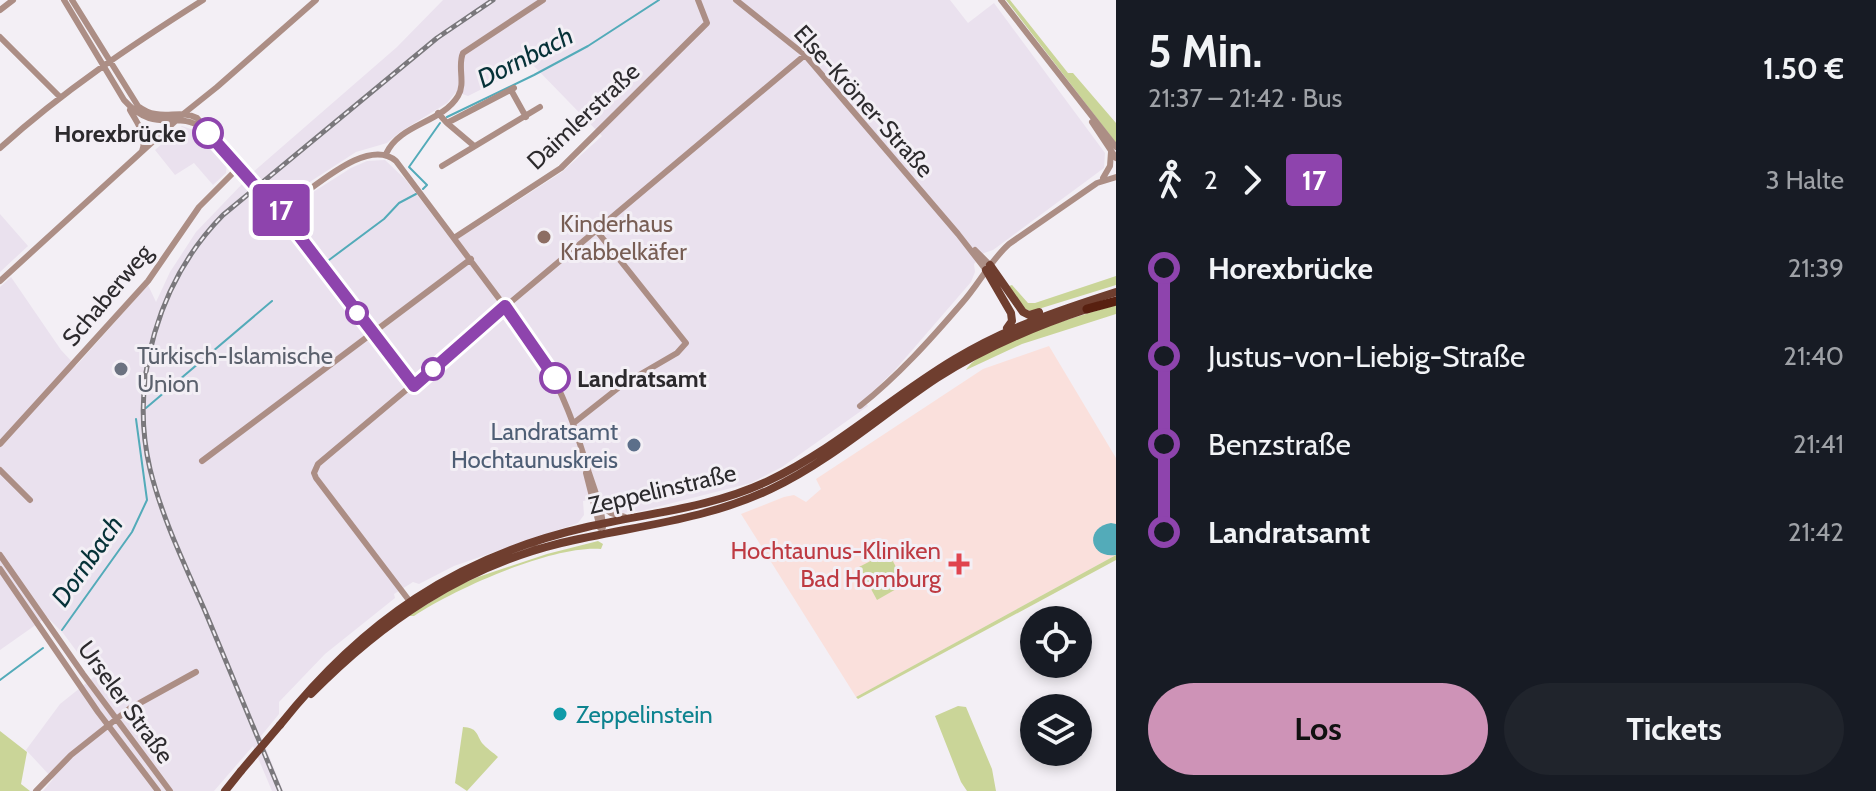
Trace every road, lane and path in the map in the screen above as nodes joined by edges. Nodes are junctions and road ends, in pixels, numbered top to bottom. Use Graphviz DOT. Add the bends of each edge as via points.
graph roads {
  1 [pos="13,0"];
  2 [pos="64,0"];
  3 [pos="72,0"];
  4 [pos="203,0"];
  5 [pos="316,0"];
  6 [pos="543,0"];
  7 [pos="698,0"];
  8 [pos="736,0"];
  9 [pos="1001,0"];
  10 [pos="0,10"];
  11 [pos="0,37"];
  12 [pos="805,55"];
  13 [pos="106,63"];
  14 [pos="60,97"];
  15 [pos="124,100"];
  16 [pos="196,106"];
  17 [pos="540,107"];
  18 [pos="438,113"];
  19 [pos="186,114"];
  20 [pos="526,117"];
  21 [pos="196,120"];
  22 [pos="175,122"];
  23 [pos="447,123"];
  24 [pos="473,145"];
  25 [pos="0,148"];
  26 [pos="1114,153"];
  27 [pos="139,154"];
  28 [pos="386,154"];
  29 [pos="442,166"];
  30 [pos="239,167"];
  31 [pos="1116,177"];
  32 [pos="1097,183"];
  33 [pos="279,204"];
  34 [pos="596,230"];
  35 [pos="454,238"];
  36 [pos="1000,252"];
  37 [pos="471,259"];
  38 [pos="988,268"];
  39 [pos="0,281"];
  40 [pos="1002,283"];
  41 [pos="1116,292"];
  42 [pos="1098,297"];
  43 [pos="1116,300"];
  44 [pos="505,306"];
  45 [pos="1087,309"];
  46 [pos="371,333"];
  47 [pos="1001,333"];
  48 [pos="414,386"];
  49 [pos="860,406"];
  50 [pos="575,422"];
  51 [pos="0,444"];
  52 [pos="582,449"];
  53 [pos="202,461"];
  54 [pos="0,470"];
  55 [pos="30,500"];
  56 [pos="592,502"];
  57 [pos="600,505"];
  58 [pos="633,519"];
  59 [pos="601,524"];
  60 [pos="586,527"];
  61 [pos="603,535"];
  62 [pos="0,555"];
  63 [pos="0,569"];
  64 [pos="412,604"];
  65 [pos="196,672"];
  66 [pos="115,719"];
  67 [pos="108,725"];
  68 [pos="228,790"];
  69 [pos="36,791"];
  70 [pos="158,791"];
  71 [pos="170,791"];
  1 -- 10 [label="street"];
  2 -- 13 [label="street"];
  3 -- 13 [label="street"];
  4 -- 13 [label="street"];
  5 -- 16 [label="street"];
  6 -- 18 [label="street" via="463,53 460,92"];
  7 -- 35 [label="street, Daimlerstraße" via="707,23 621,110 561,168"];
  8 -- 12 [label="street, Else-Kröner-Straße"];
  9 -- 26 [label="street"];
  11 -- 14 [label="street"];
  12 -- 34 [label="street"];
  12 -- 38 [label="street, Else-Kröner-Straße"];
  13 -- 14 [label="street"];
  13 -- 15 [label="street"];
  13 -- 19 [label="street" via="141,109 158,116"];
  14 -- 25 [label="street"];
  15 -- 22 [label="street" via="143,117"];
  15 -- 27 [label="street" via="144,139"];
  16 -- 19 [label="street"];
  16 -- 21 [label="street"];
  17 -- 20 [label="street"];
  18 -- 23 [label="street"];
  18 -- 28 [label="street" via="400,136"];
  19 -- 21 [label="street"];
  19 -- 22 [label="street"];
  20 -- 23 [label="street" via="513,89"];
  20 -- 24 [label="street"];
  21 -- 22 [label="street"];
  21 -- 30 [label="street"];
  22 -- 27 [label="street"];
  23 -- 24 [label="street"];
  24 -- 29 [label="street"];
  26 -- 32 [label="street"];
  27 -- 39 [label="street"];
  28 -- 33 [label="street" via="361,157 292,202"];
  28 -- 35 [label="street"];
  30 -- 33 [label="street, bridge" via="261,193"];
  30 -- 51 [label="street, Schaberweg" via="199,207 151,278"];
  31 -- 32 [label="street"];
  32 -- 36 [label="street"];
  33 -- 46 [label="street"];
  34 -- 44 [label="street"];
  34 -- 50 [label="street" via="686,343"];
  35 -- 37 [label="street"];
  36 -- 38 [label="street"];
  36 -- 40 [label="street"];
  37 -- 44 [label="street"];
  37 -- 46 [label="street"];
  38 -- 40 [label="main road"];
  38 -- 47 [label="main road" via="1012,317"];
  38 -- 49 [label="street" via="963,303"];
  40 -- 42 [label="main road" via="1029,315"];
  41 -- 42 [label="main road, Zeppelinstraße"];
  42 -- 47 [label="main road, Zeppelinstraße"];
  43 -- 45 [label="highway"];
  44 -- 48 [label="street"];
  44 -- 50 [label="street" via="539,352"];
  45 -- 61 [label="main road, Zeppelinstraße" via="1024,330 965,360 839,450 770,489 709,512"];
  46 -- 48 [label="street"];
  46 -- 53 [label="street"];
  47 -- 58 [label="main road, Zeppelinstraße" via="766,482"];
  48 -- 64 [label="street" via="322,460 314,473"];
  50 -- 52 [label="street"];
  52 -- 56 [label="street"];
  52 -- 57 [label="street"];
  54 -- 55 [label="street"];
  56 -- 59 [label="street"];
  56 -- 60 [label="street"];
  57 -- 58 [label="street"];
  57 -- 59 [label="street"];
  58 -- 59 [label="main road, Zeppelinstraße"];
  59 -- 60 [label="main road, Zeppelinstraße"];
  59 -- 61 [label="street"];
  60 -- 64 [label="main road, Zeppelinstraße" via="490,558"];
  61 -- 64 [label="main road, Zeppelinstraße" via="496,564"];
  62 -- 66 [label="street, Urseler Straße"];
  63 -- 67 [label="street, Urseler Straße"];
  64 -- 68 [label="main road, Zeppelinstraße, bridge" via="280,725"];
  65 -- 66 [label="street"];
  66 -- 67 [label="street"];
  66 -- 71 [label="street, Urseler Straße"];
  67 -- 69 [label="street"];
  67 -- 70 [label="street, Urseler Straße"];
}
